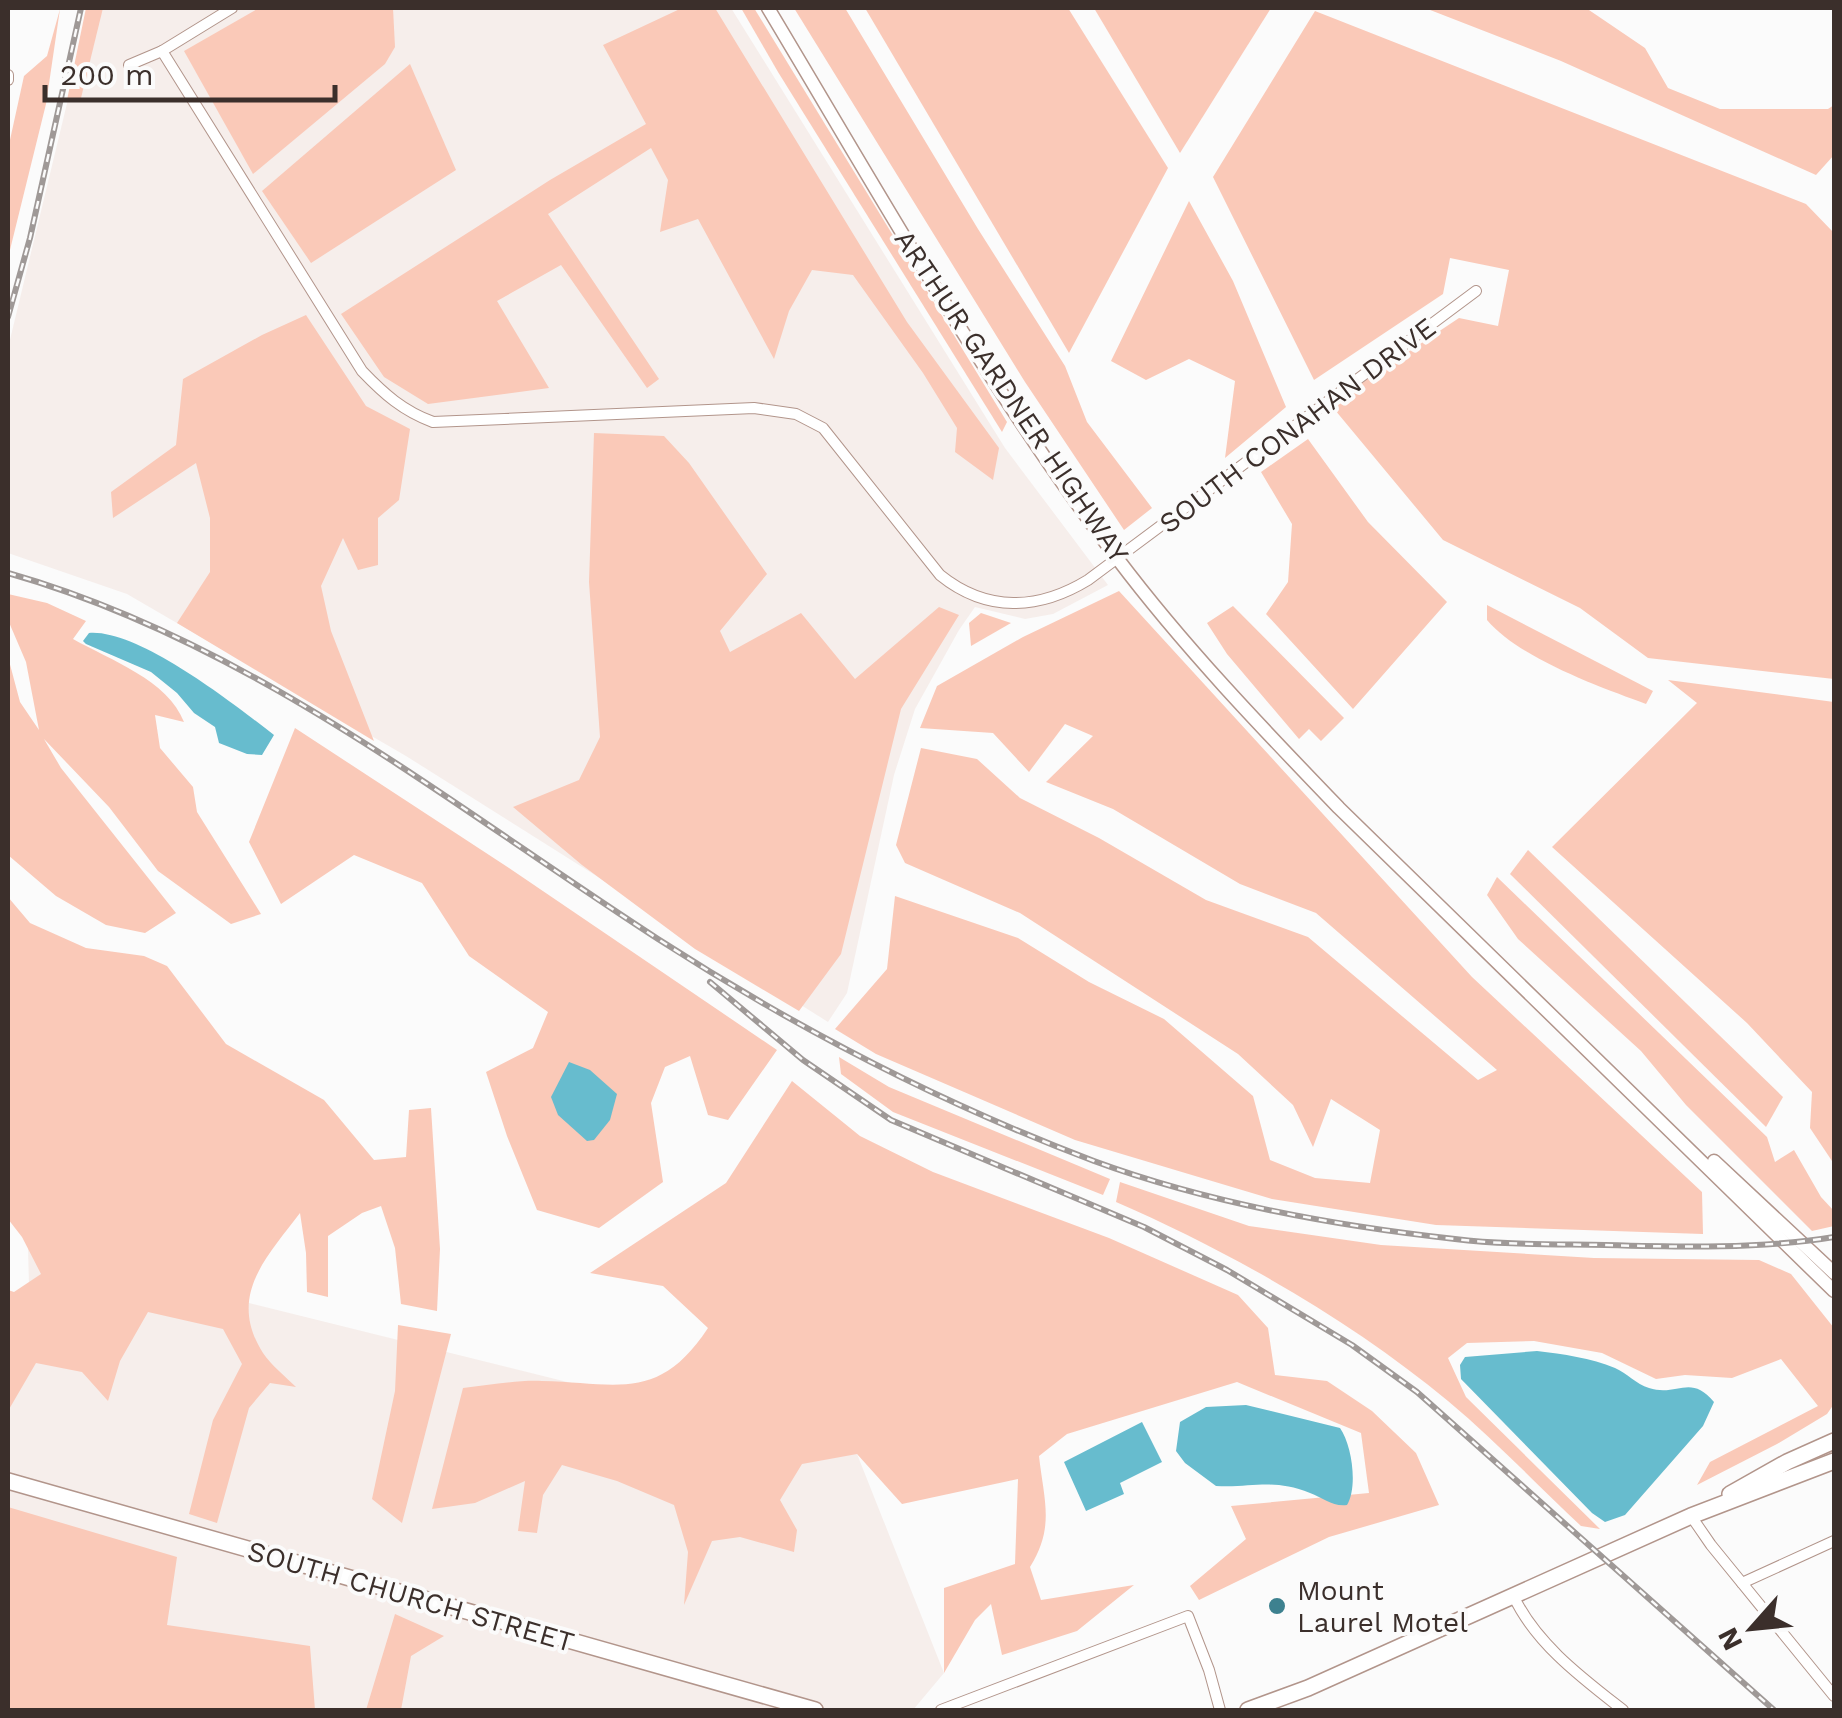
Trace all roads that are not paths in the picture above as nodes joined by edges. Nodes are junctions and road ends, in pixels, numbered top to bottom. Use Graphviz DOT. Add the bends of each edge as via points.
graph roads {
  1 [pos="232,8"];
  2 [pos="768,8"];
  3 [pos="162,51"];
  4 [pos="130,65"];
  5 [pos="1476,291"];
  6 [pos="1117,558"];
  7 [pos="1550,1010"];
  8 [pos="1834,1273"];
  9 [pos="1834,1291"];
  10 [pos="1834,1441"];
  11 [pos="1834,1461"];
  12 [pos="8,1481"];
  13 [pos="1692,1516"];
  14 [pos="1834,1542"];
  15 [pos="1742,1583"];
  16 [pos="1513,1595"];
  17 [pos="1834,1696"];
  18 [pos="815,1710"];
  19 [pos="941,1710"];
  20 [pos="1220,1710"];
  21 [pos="1248,1710"];
  22 [pos="1623,1710"];
  1 -- 3 [label="street"];
  2 -- 6 [label="main road, ARTHUR GARDNER HIGHWAY" via="953,316"];
  3 -- 4 [label="street"];
  3 -- 6 [label="street, SOUTH CONAHAN DRIVE" via="362,371 409,413 433,422 754,408 796,414 823,428 952,585 1015,605 1042,602"];
  5 -- 6 [label="street, SOUTH CONAHAN DRIVE"];
  6 -- 7 [label="main road, ARTHUR GARDNER HIGHWAY" via="1265,731"];
  7 -- 8 [label="main road, ARTHUR GARDNER HIGHWAY"];
  7 -- 9 [label="main road, ARTHUR GARDNER HIGHWAY"];
  10 -- 13 [label="highway"];
  11 -- 13 [label="highway"];
  12 -- 18 [label="highway, SOUTH CHURCH STREET"];
  13 -- 15 [label="street"];
  13 -- 16 [label="highway"];
  14 -- 15 [label="street"];
  15 -- 17 [label="street"];
  16 -- 21 [label="highway"];
  16 -- 22 [label="street" via="1525,1621"];
  19 -- 20 [label="street" via="1188,1616"];
}
